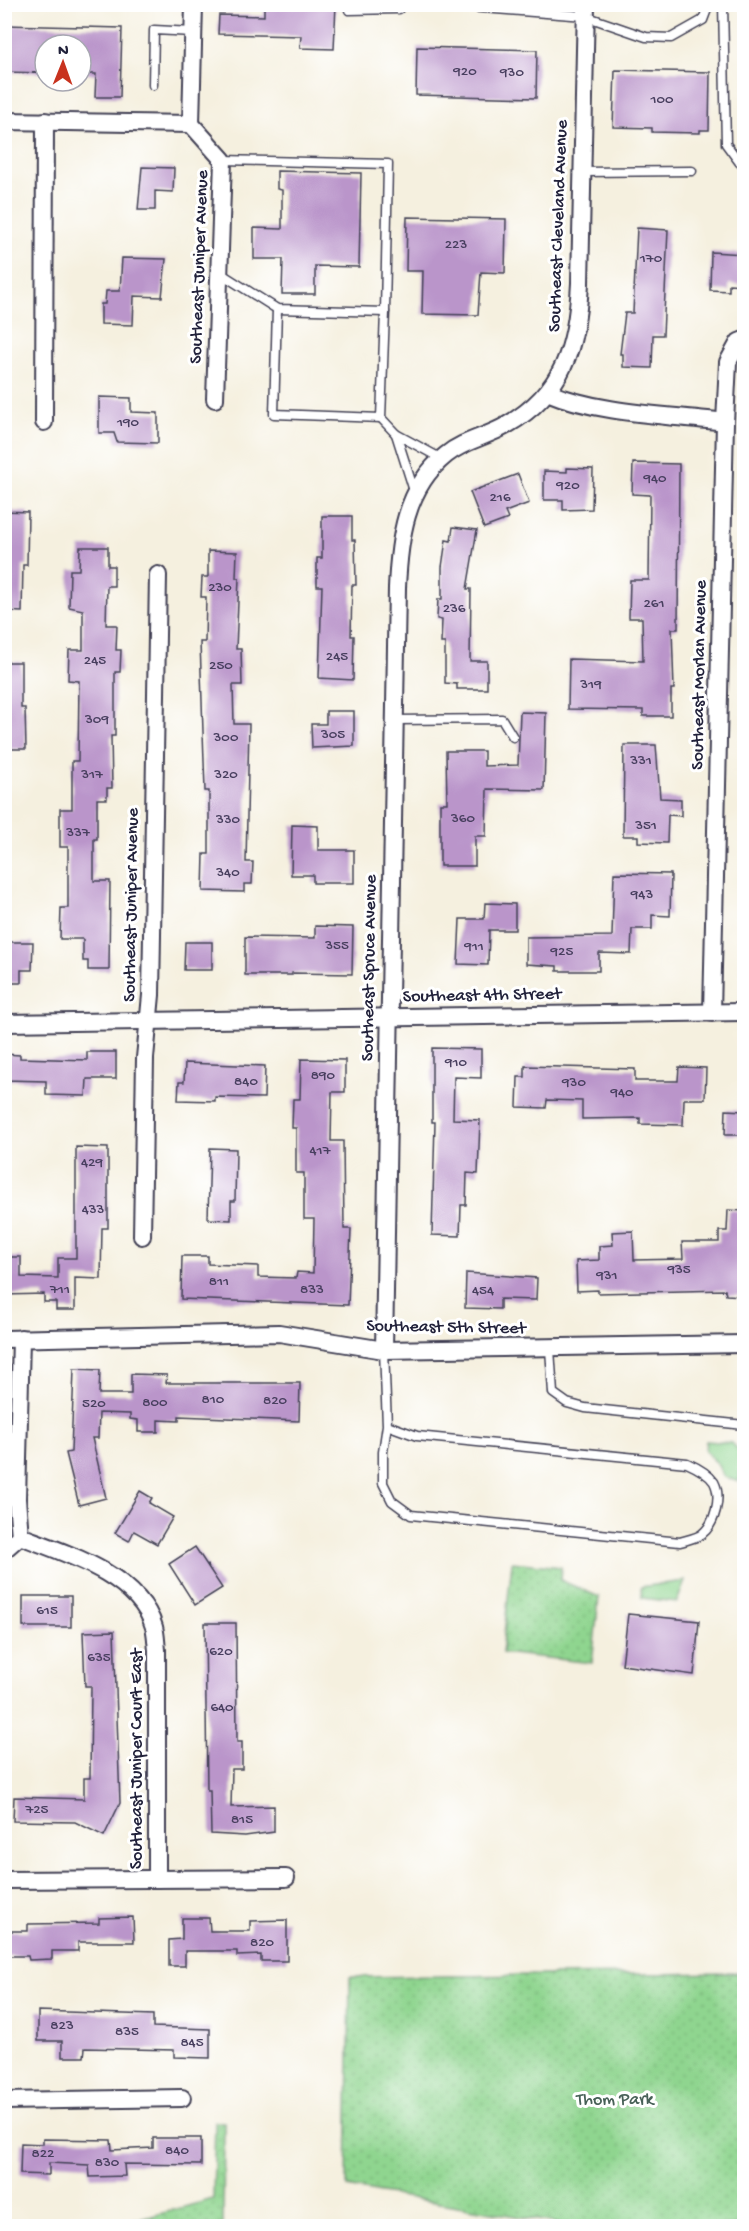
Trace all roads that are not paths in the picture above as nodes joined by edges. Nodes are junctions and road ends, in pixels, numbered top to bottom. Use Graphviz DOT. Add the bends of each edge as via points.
graph roads {
  1 [pos="194,4"];
  2 [pos="349,4"];
  3 [pos="430,4"];
  4 [pos="709,4"];
  5 [pos="723,4"];
  6 [pos="399,9"];
  7 [pos="586,10"];
  8 [pos="194,32"];
  9 [pos="153,85"];
  10 [pos="4,121"];
  11 [pos="45,121"];
  12 [pos="191,124"];
  13 [pos="223,160"];
  14 [pos="744,163"];
  15 [pos="692,171"];
  16 [pos="582,172"];
  17 [pos="219,273"];
  18 [pos="278,309"];
  19 [pos="385,312"];
  20 [pos="742,341"];
  21 [pos="547,392"];
  22 [pos="215,399"];
  23 [pos="381,418"];
  24 [pos="44,422"];
  25 [pos="725,422"];
  26 [pos="396,434"];
  27 [pos="442,459"];
  28 [pos="415,495"];
  29 [pos="158,575"];
  30 [pos="397,588"];
  31 [pos="394,720"];
  32 [pos="513,737"];
  33 [pos="712,1012"];
  34 [pos="744,1012"];
  35 [pos="388,1017"];
  36 [pos="149,1021"];
  37 [pos="4,1023"];
  38 [pos="142,1236"];
  39 [pos="13,1339"];
  40 [pos="744,1344"];
  41 [pos="550,1349"];
  42 [pos="384,1350"];
  43 [pos="387,1425"];
  44 [pos="744,1425"];
  45 [pos="20,1536"];
  46 [pos="4,1550"];
  47 [pos="286,1878"];
  48 [pos="157,1879"];
  49 [pos="4,1880"];
  50 [pos="182,2098"];
  51 [pos="4,2101"];
  1 -- 8 [label="street"];
  2 -- 6 [label="lane" via="349,10"];
  3 -- 7 [label="lane"];
  4 -- 7 [label="lane" via="704,20 671,38 646,37"];
  5 -- 14 [label="lane" via="726,144"];
  7 -- 16 [label="street, Southeast Cleveland Avenue"];
  8 -- 9 [label="lane" via="154,30"];
  8 -- 12 [label="street"];
  10 -- 11 [label="street"];
  11 -- 12 [label="street"];
  11 -- 24 [label="street"];
  12 -- 13 [label="street, Southeast Juniper Avenue"];
  13 -- 17 [label="street, Southeast Juniper Avenue"];
  13 -- 19 [label="lane" via="388,164"];
  15 -- 16 [label="lane"];
  16 -- 21 [label="street, Southeast Cleveland Avenue" via="577,323 571,352"];
  17 -- 18 [label="lane"];
  17 -- 22 [label="street, Southeast Juniper Avenue"];
  18 -- 19 [label="lane"];
  18 -- 23 [label="lane" via="274,414"];
  19 -- 23 [label="lane"];
  20 -- 25 [label="street, Southeast Morlan Avenue" via="728,362"];
  21 -- 25 [label="street" via="592,406"];
  21 -- 27 [label="street, Southeast Cleveland Avenue" via="519,418 460,445"];
  23 -- 26 [label="lane"];
  25 -- 33 [label="street, Southeast Morlan Avenue"];
  26 -- 27 [label="lane"];
  26 -- 28 [label="lane"];
  27 -- 28 [label="street, Southeast Cleveland Avenue"];
  28 -- 30 [label="street, Southeast Cleveland Avenue" via="401,531"];
  29 -- 36 [label="street, Southeast Juniper Avenue"];
  30 -- 31 [label="street, Southeast Spruce Avenue"];
  31 -- 32 [label="lane" via="502,719"];
  31 -- 35 [label="street, Southeast Spruce Avenue"];
  33 -- 34 [label="street, Southeast 4th Street"];
  33 -- 35 [label="street, Southeast 4th Street"];
  35 -- 36 [label="street, Southeast 4th Street"];
  35 -- 42 [label="street, Southeast Spruce Avenue"];
  36 -- 37 [label="street, Southeast 4th Street"];
  36 -- 38 [label="street, Southeast Juniper Avenue"];
  39 -- 42 [label="street, Southeast 5th Street" via="279,1332"];
  39 -- 45 [label="street"];
  40 -- 41 [label="street, Southeast 5th Street"];
  41 -- 42 [label="street, Southeast 5th Street"];
  41 -- 44 [label="lane" via="553,1393 567,1403"];
  42 -- 43 [label="lane"];
  43 -- 43 [label="lane" via="383,1483 392,1501 411,1515 680,1542 702,1534 713,1520 717,1499 714,1482 687,1463 417,1436"];
  45 -- 46 [label="street"];
  45 -- 48 [label="street, Southeast Juniper Court East" via="89,1562 143,1605 154,1626 158,1650"];
  47 -- 48 [label="street"];
  48 -- 49 [label="street"];
  50 -- 51 [label="street"];
}
